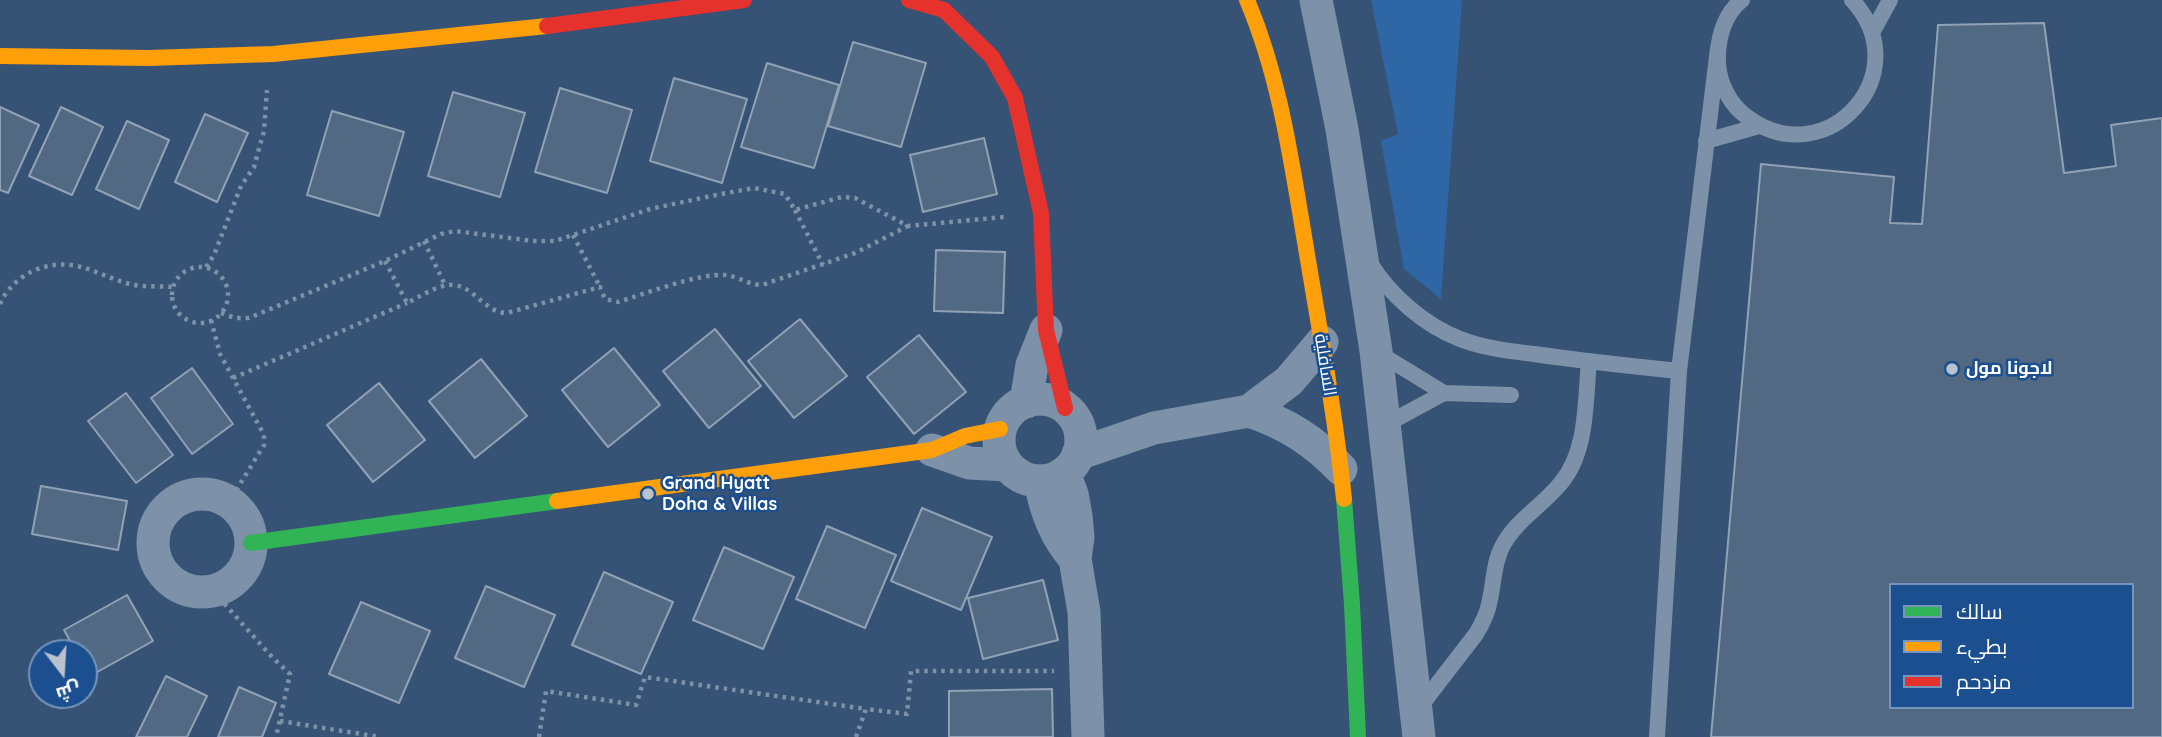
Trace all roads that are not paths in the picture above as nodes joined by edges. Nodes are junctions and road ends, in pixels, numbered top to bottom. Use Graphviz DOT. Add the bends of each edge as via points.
graph roads {
  1 [pos="744,0"];
  2 [pos="909,0"];
  3 [pos="1247,0"];
  4 [pos="1316,0"];
  5 [pos="1742,0"];
  6 [pos="1852,0"];
  7 [pos="1890,0"];
  8 [pos="1872,33"];
  9 [pos="1718,48"];
  10 [pos="0,56"];
  11 [pos="1759,126"];
  12 [pos="1706,141"];
  13 [pos="1362,250"];
  14 [pos="1046,330"];
  15 [pos="1322,342"];
  16 [pos="1376,351"];
  17 [pos="1590,361"];
  18 [pos="1679,371"];
  19 [pos="1444,393"];
  20 [pos="1511,395"];
  21 [pos="1026,402"];
  22 [pos="1249,411"];
  23 [pos="1383,426"];
  24 [pos="1000,429"];
  25 [pos="1065,448"];
  26 [pos="932,450"];
  27 [pos="1007,465"];
  28 [pos="1341,469"];
  29 [pos="251,544"];
  30 [pos="1418,723"];
  31 [pos="1088,737"];
  32 [pos="1358,737"];
  33 [pos="1657,737"];
  1 -- 10 [label="street" via="532,28 273,54"];
  2 -- 14 [label="street" via="944,10 992,57 1015,98 1041,213"];
  3 -- 15 [label="street, السافلية" via="1259,25 1289,142"];
  4 -- 13 [label="street"];
  5 -- 9 [label="lane" via="1724,24"];
  6 -- 8 [label="lane"];
  7 -- 8 [label="lane"];
  8 -- 11 [label="lane" via="1876,59 1870,85 1846,117 1810,134 1784,134"];
  9 -- 11 [label="lane" via="1718,71 1726,93 1740,112"];
  9 -- 12 [label="lane"];
  11 -- 12 [label="lane"];
  12 -- 18 [label="lane"];
  13 -- 16 [label="street"];
  13 -- 17 [label="lane" via="1403,302 1460,339"];
  14 -- 21 [label="street" via="1032,365"];
  14 -- 25 [label="street" via="1058,369"];
  15 -- 22 [label="street" via="1289,380"];
  15 -- 28 [label="street, السافلية"];
  16 -- 19 [label="lane"];
  16 -- 23 [label="street"];
  17 -- 18 [label="lane"];
  17 -- 30 [label="lane" via="1572,469 1507,538 1496,563 1484,621"];
  18 -- 33 [label="lane"];
  19 -- 20 [label="lane"];
  19 -- 23 [label="lane"];
  21 -- 24 [label="street" via="1006,417"];
  21 -- 25 [label="street" via="1046,400"];
  22 -- 25 [label="street" via="1154,428 1116,421"];
  22 -- 28 [label="street" via="1309,439"];
  23 -- 30 [label="street"];
  24 -- 26 [label="street" via="965,436"];
  24 -- 27 [label="street" via="1001,454"];
  25 -- 27 [label="street" via="1028,480"];
  25 -- 31 [label="street" via="1045,506 1062,544 1075,559 1084,612"];
  26 -- 27 [label="street" via="969,463"];
  26 -- 29 [label="street"];
  28 -- 32 [label="street, السافلية"];
  29 -- 29 [label="street" via="245,520 229,502 214,495 182,498 158,520 153,535 158,566 168,579 197,592 228,584 240,573"];
}
